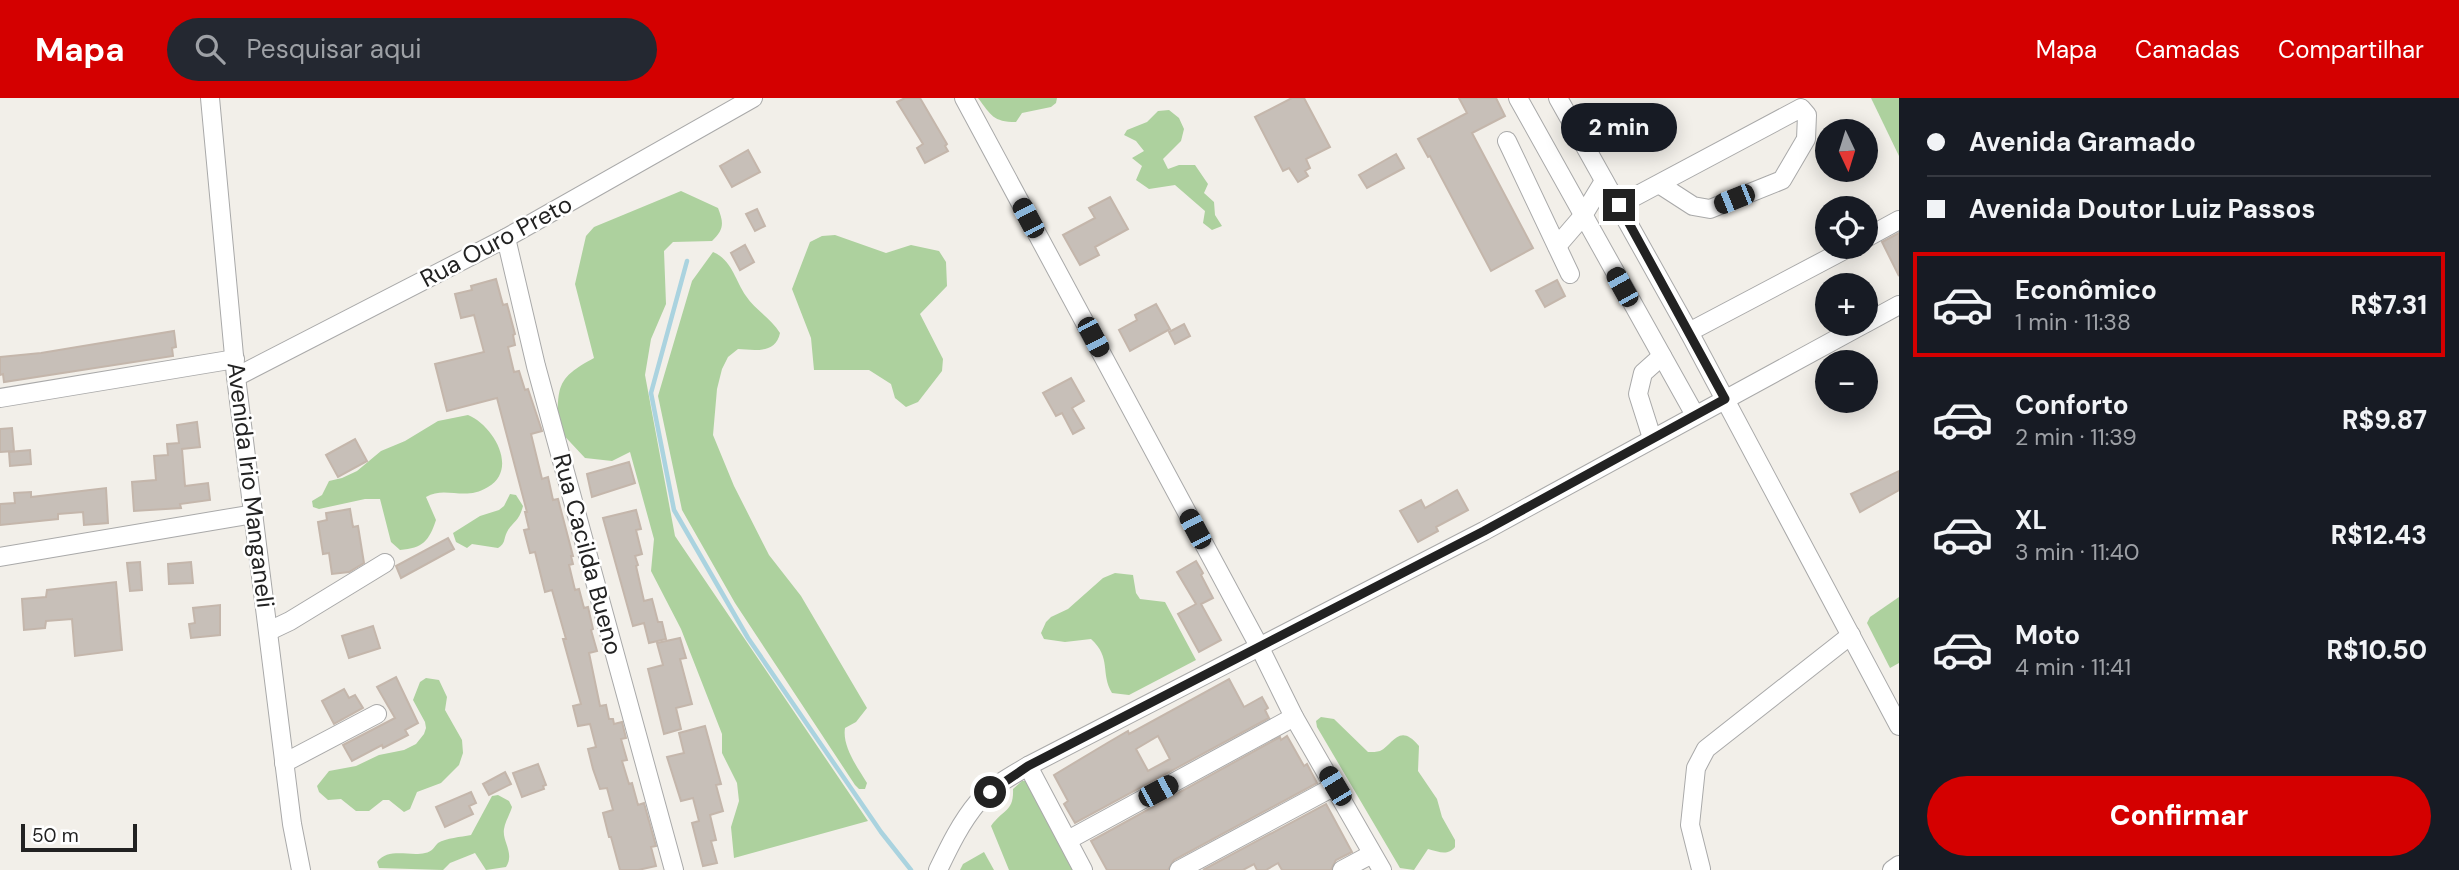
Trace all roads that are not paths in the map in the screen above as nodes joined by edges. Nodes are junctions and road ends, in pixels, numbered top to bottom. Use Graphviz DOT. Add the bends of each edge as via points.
graph roads {
  1 [pos="211,98"];
  2 [pos="753,98"];
  3 [pos="964,98"];
  4 [pos="1518,98"];
  5 [pos="1558,98"];
  6 [pos="1507,141"];
  7 [pos="1604,181"];
  8 [pos="1659,184"];
  9 [pos="1619,205"];
  10 [pos="1583,217"];
  11 [pos="1899,220"];
  12 [pos="1878,231"];
  13 [pos="506,238"];
  14 [pos="1557,246"];
  15 [pos="1827,259"];
  16 [pos="1570,274"];
  17 [pos="1899,305"];
  18 [pos="1878,316"];
  19 [pos="1689,332"];
  20 [pos="1841,336"];
  21 [pos="1662,356"];
  22 [pos="235,368"];
  23 [pos="0,398"];
  24 [pos="1725,399"];
  25 [pos="1695,415"];
  26 [pos="1652,438"];
  27 [pos="254,514"];
  28 [pos="0,557"];
  29 [pos="386,563"];
  30 [pos="268,631"];
  31 [pos="1851,635"];
  32 [pos="1260,648"];
  33 [pos="377,714"];
  34 [pos="1294,717"];
  35 [pos="1899,726"];
  36 [pos="285,763"];
  37 [pos="1028,766"];
  38 [pos="1335,786"];
  39 [pos="1068,840"];
  40 [pos="1372,854"];
  41 [pos="1899,865"];
  42 [pos="1700,869"];
  43 [pos="301,870"];
  44 [pos="674,870"];
  45 [pos="938,870"];
  46 [pos="1083,870"];
  47 [pos="1179,870"];
  48 [pos="1342,870"];
  49 [pos="1382,870"];
  50 [pos="1892,870"];
  1 -- 22 [label="street, Avenida Irio Manganeli"];
  2 -- 13 [label="street, Rua Ouro Preto"];
  3 -- 32 [label="street"];
  4 -- 10 [label="street"];
  5 -- 7 [label="street"];
  6 -- 14 [label="street"];
  7 -- 9 [label="street"];
  7 -- 10 [label="street"];
  8 -- 8 [label="street" via="1801,108 1807,115 1806,139 1782,180 1710,209 1693,206"];
  8 -- 9 [label="street"];
  9 -- 19 [label="street"];
  10 -- 14 [label="street"];
  10 -- 21 [label="street"];
  11 -- 12 [label="street"];
  13 -- 22 [label="street, Rua Ouro Preto"];
  13 -- 44 [label="street, Rua Cacilda Bueno" via="536,366"];
  14 -- 16 [label="street"];
  15 -- 19 [label="street"];
  17 -- 18 [label="street"];
  19 -- 24 [label="street"];
  20 -- 24 [label="street"];
  21 -- 25 [label="street"];
  21 -- 26 [label="street" via="1643,373 1639,394"];
  22 -- 23 [label="street, Rua Ouro Preto"];
  22 -- 27 [label="street, Avenida Irio Manganeli"];
  24 -- 25 [label="street"];
  24 -- 31 [label="street"];
  25 -- 26 [label="street"];
  26 -- 32 [label="street"];
  27 -- 28 [label="street"];
  27 -- 30 [label="street, Avenida Irio Manganeli"];
  29 -- 30 [label="street"];
  30 -- 36 [label="street, Avenida Irio Manganeli"];
  31 -- 35 [label="street"];
  31 -- 42 [label="street" via="1706,749 1696,768 1690,825"];
  32 -- 34 [label="street"];
  32 -- 37 [label="street"];
  33 -- 36 [label="street"];
  34 -- 38 [label="street"];
  34 -- 39 [label="street"];
  36 -- 43 [label="street, Avenida Irio Manganeli"];
  37 -- 39 [label="street"];
  37 -- 45 [label="street" via="979,801"];
  38 -- 40 [label="street"];
  38 -- 47 [label="street"];
  39 -- 46 [label="street"];
  40 -- 48 [label="street"];
  40 -- 49 [label="street"];
  41 -- 50 [label="street"];
}
